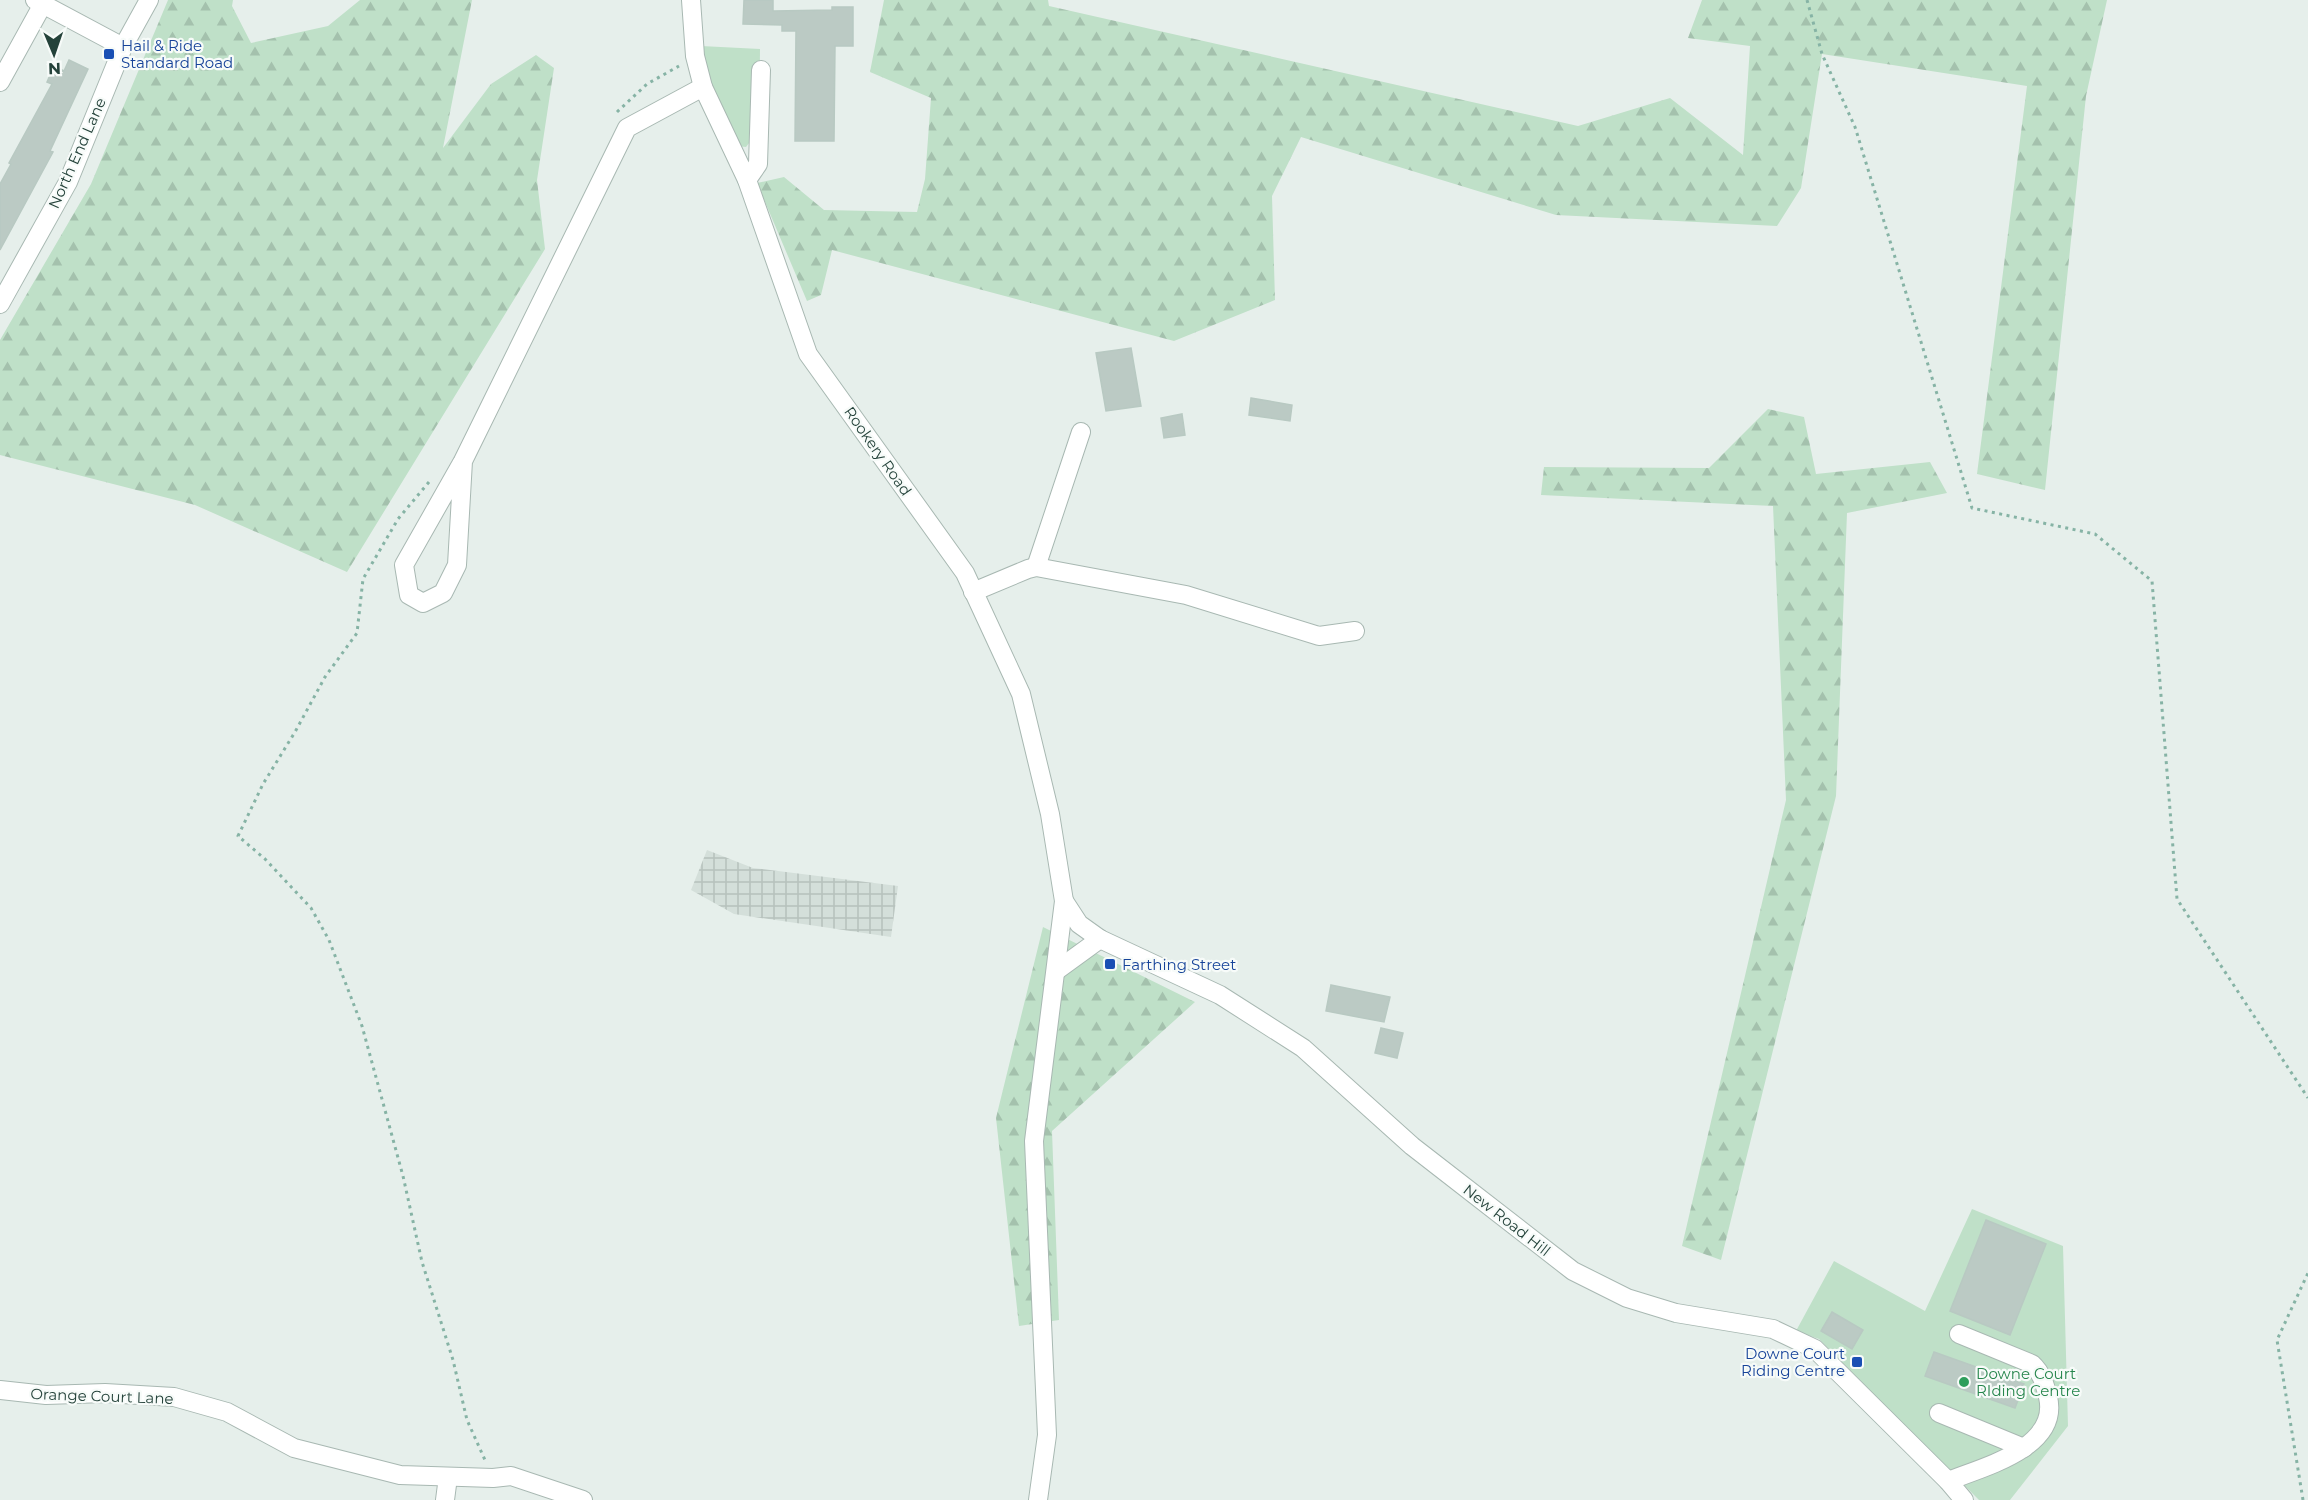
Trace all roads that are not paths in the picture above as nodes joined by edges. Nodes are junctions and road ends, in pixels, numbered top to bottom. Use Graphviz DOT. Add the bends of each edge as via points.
graph roads {
  1 [pos="148,0"];
  2 [pos="691,0"];
  3 [pos="39,2"];
  4 [pos="123,47"];
  5 [pos="761,70"];
  6 [pos="0,82"];
  7 [pos="703,87"];
  8 [pos="747,180"];
  9 [pos="0,304"];
  10 [pos="1081,432"];
  11 [pos="463,461"];
  12 [pos="1036,567"];
  13 [pos="973,592"];
  14 [pos="1355,631"];
  15 [pos="1064,901"];
  16 [pos="1100,939"];
  17 [pos="1056,971"];
  18 [pos="1959,1334"];
  19 [pos="0,1390"];
  20 [pos="1939,1413"];
  21 [pos="2024,1448"];
  22 [pos="448,1477"];
  23 [pos="1948,1481"];
  24 [pos="445,1500"];
  25 [pos="583,1500"];
  26 [pos="1038,1500"];
  27 [pos="1964,1500"];
  1 -- 4 [label="street, North End Lane"];
  2 -- 7 [label="street, Rookery Road" via="695,56"];
  3 -- 4 [label="street"];
  3 -- 6 [label="street"];
  4 -- 9 [label="street, North End Lane" via="68,182"];
  5 -- 8 [label="street" via="758,164"];
  7 -- 8 [label="street, Rookery Road"];
  7 -- 11 [label="street" via="627,128"];
  8 -- 13 [label="street, Rookery Road" via="808,354 965,573"];
  10 -- 12 [label="street"];
  11 -- 11 [label="street" via="404,565 409,595 423,603 443,593 457,565"];
  12 -- 13 [label="street"];
  12 -- 14 [label="street" via="1186,595 1319,636"];
  13 -- 15 [label="street, Rookery Road" via="1021,694 1050,814"];
  15 -- 16 [label="street, New Road Hill" via="1079,924"];
  15 -- 17 [label="street"];
  16 -- 17 [label="street"];
  16 -- 23 [label="street, New Road Hill" via="1220,995 1303,1048 1412,1146 1573,1271 1627,1298 1676,1313 1773,1329 1815,1349"];
  17 -- 26 [label="street" via="1034,1141 1047,1435"];
  18 -- 21 [label="street" via="2032,1364 2041,1374 2050,1413 2044,1430"];
  19 -- 22 [label="street, Orange Court Lane" via="46,1395 174,1397 227,1412 294,1449 400,1475"];
  20 -- 21 [label="street"];
  21 -- 23 [label="street"];
  22 -- 24 [label="street"];
  22 -- 25 [label="street, Orange Court Lane" via="511,1476"];
  23 -- 27 [label="street, New Road Hill"];
}
